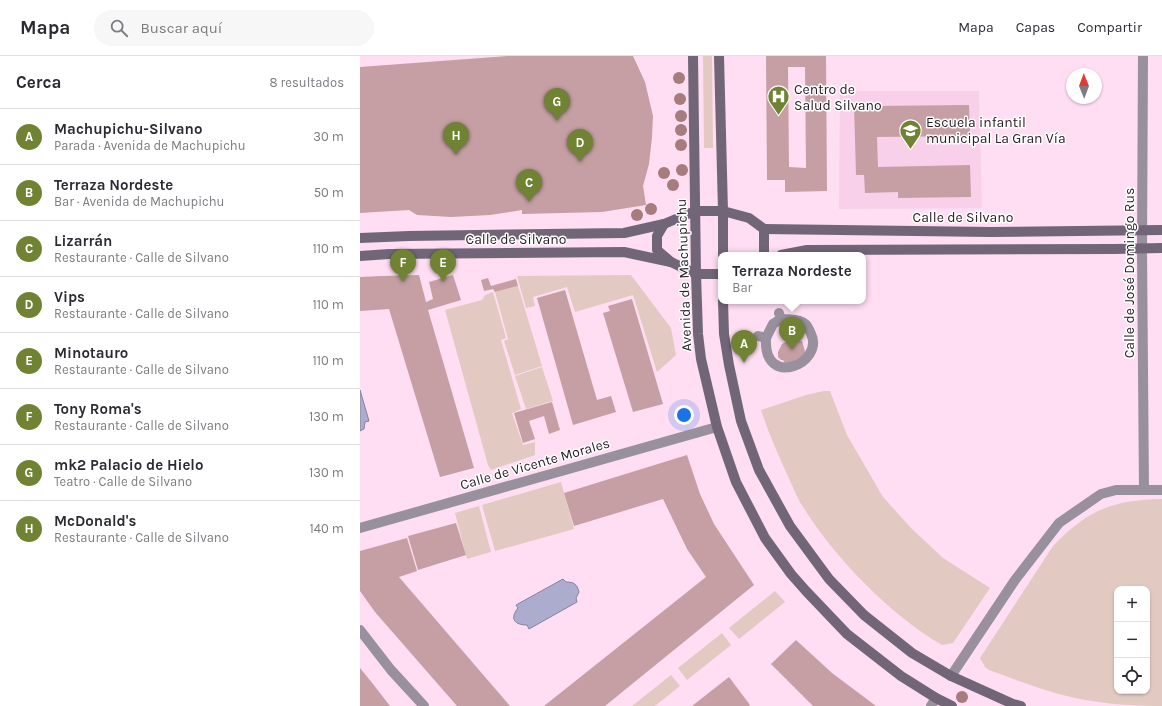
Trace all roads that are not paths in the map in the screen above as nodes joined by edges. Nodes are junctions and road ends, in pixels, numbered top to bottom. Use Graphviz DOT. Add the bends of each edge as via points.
graph roads {
  1 [pos="693,56"];
  2 [pos="719,56"];
  3 [pos="1143,56"];
  4 [pos="695,211"];
  5 [pos="724,211"];
  6 [pos="664,224"];
  7 [pos="764,229"];
  8 [pos="1143,230"];
  9 [pos="1162,230"];
  10 [pos="360,238"];
  11 [pos="1162,248"];
  12 [pos="1142,249"];
  13 [pos="723,252"];
  14 [pos="764,252"];
  15 [pos="797,252"];
  16 [pos="360,256"];
  17 [pos="671,262"];
  18 [pos="696,274"];
  19 [pos="718,274"];
  20 [pos="723,304"];
  21 [pos="780,316"];
  22 [pos="717,427"];
  23 [pos="1144,490"];
  24 [pos="1162,490"];
  25 [pos="360,528"];
  26 [pos="360,630"];
  27 [pos="951,676"];
  28 [pos="933,702"];
  29 [pos="424,706"];
  30 [pos="952,706"];
  31 [pos="1021,706"];
  1 -- 4 [label="street, Avenida de Machupichu"];
  2 -- 5 [label="street"];
  3 -- 8 [label="street, Calle de José Domingo Rus"];
  4 -- 5 [label="street"];
  4 -- 6 [label="street, Calle de Silvano"];
  4 -- 18 [label="street, Avenida de Machupichu"];
  5 -- 7 [label="street" via="749,218"];
  5 -- 13 [label="street"];
  6 -- 10 [label="street, Calle de Silvano" via="624,233"];
  6 -- 17 [label="street" via="657,236 657,250"];
  7 -- 8 [label="street, Calle de Silvano" via="990,232"];
  7 -- 14 [label="street"];
  8 -- 9 [label="street, Calle de Silvano"];
  8 -- 12 [label="street, Calle de José Domingo Rus"];
  11 -- 12 [label="street"];
  12 -- 15 [label="street"];
  12 -- 23 [label="street, Calle de José Domingo Rus"];
  16 -- 17 [label="street, Calle de Silvano" via="624,252"];
  17 -- 18 [label="street"];
  18 -- 19 [label="street"];
  18 -- 22 [label="street, Avenida de Machupichu" via="701,359"];
  20 -- 27 [label="street" via="724,334 741,421 759,470 790,526 829,579 864,615 912,654"];
  21 -- 21 [label="street" via="762,337 766,354 771,360 779,367 788,368 803,362 809,355 813,337 801,321"];
  22 -- 25 [label="street, Calle de Vicente Morales"];
  22 -- 28 [label="street, Avenida de Machupichu" via="736,482 765,538 791,574 847,634"];
  23 -- 24 [label="street"];
  23 -- 27 [label="street" via="1116,490 1102,494 1059,523 1014,580"];
  26 -- 29 [label="street" via="391,670"];
  27 -- 31 [label="street"];
  28 -- 30 [label="street, Avenida de Machupichu"];
}
